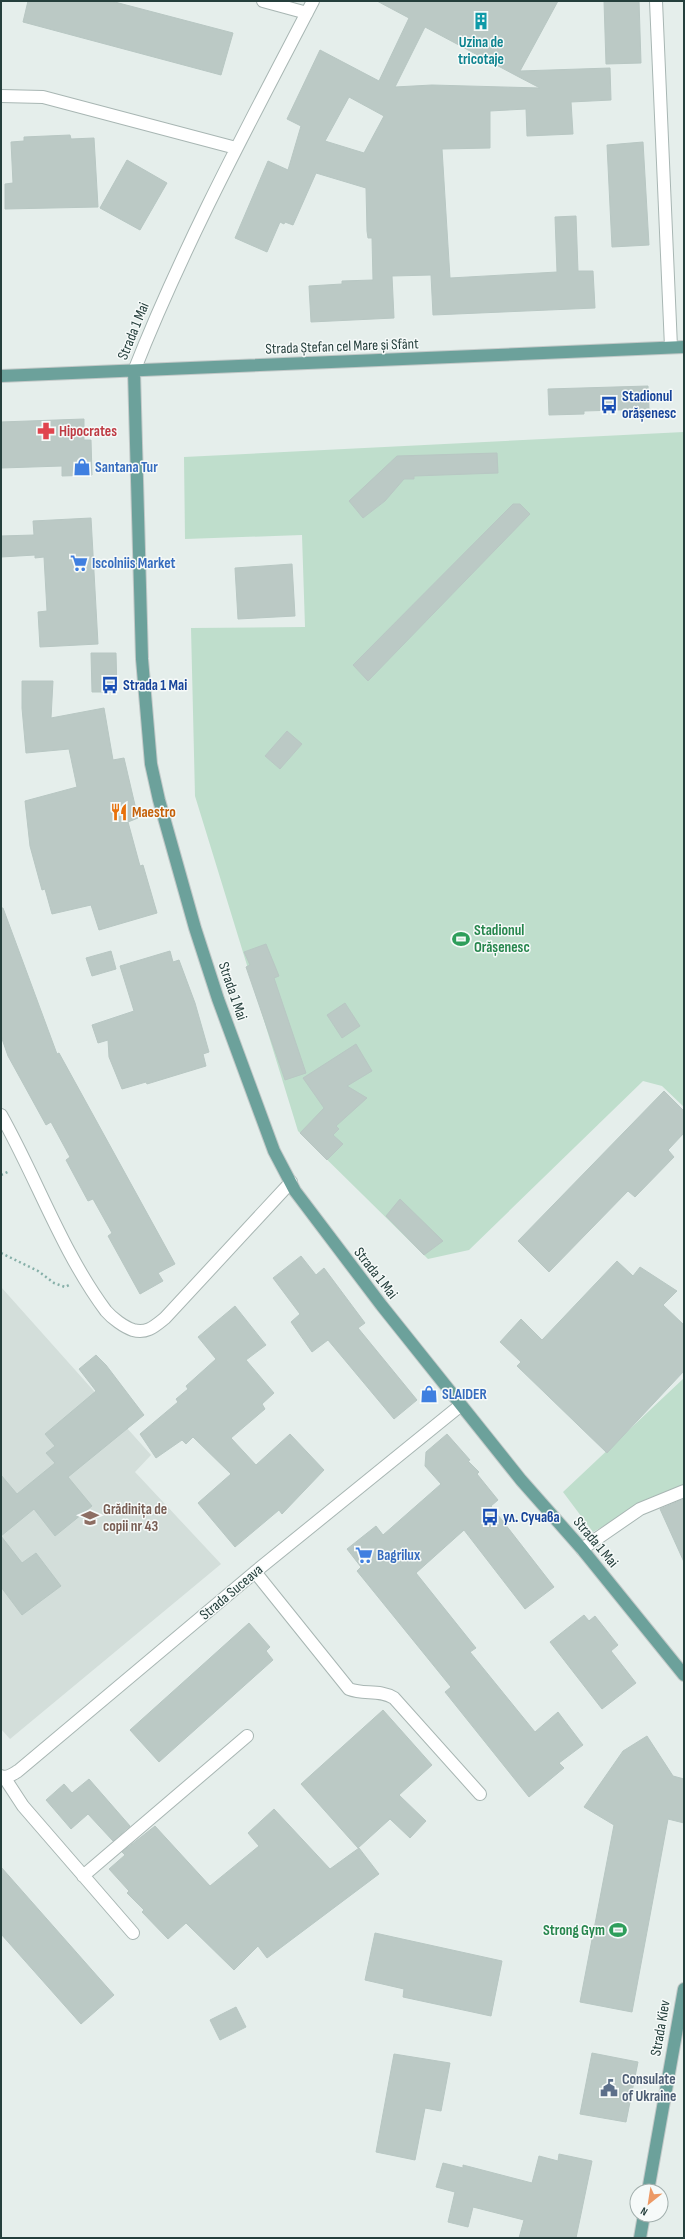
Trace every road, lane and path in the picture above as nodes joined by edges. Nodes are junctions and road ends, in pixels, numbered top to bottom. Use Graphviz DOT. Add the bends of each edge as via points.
graph roads {
  1 [pos="263,1"];
  2 [pos="313,1"];
  3 [pos="656,1"];
  4 [pos="307,13"];
  5 [pos="1,96"];
  6 [pos="236,148"];
  7 [pos="671,347"];
  8 [pos="684,347"];
  9 [pos="134,371"];
  10 [pos="1,376"];
  11 [pos="1,1115"];
  12 [pos="291,1182"];
  13 [pos="1,1253"];
  14 [pos="86,1278"];
  15 [pos="461,1405"];
  16 [pos="684,1491"];
  17 [pos="582,1549"];
  18 [pos="255,1572"];
  19 [pos="684,1675"];
  20 [pos="247,1736"];
  21 [pos="3,1777"];
  22 [pos="480,1794"];
  23 [pos="83,1876"];
  24 [pos="133,1933"];
  25 [pos="684,1990"];
  26 [pos="649,2183"];
  27 [pos="643,2223"];
  28 [pos="640,2238"];
  1 -- 4 [label="street"];
  2 -- 4 [label="street, Strada 1 Mai"];
  3 -- 7 [label="street"];
  4 -- 6 [label="street, Strada 1 Mai"];
  5 -- 6 [label="street" via="43,97"];
  6 -- 9 [label="street, Strada 1 Mai" via="158,310"];
  7 -- 8 [label="main road, Strada Ștefan cel Mare și Sfânt"];
  7 -- 9 [label="main road, Strada Ștefan cel Mare și Sfânt"];
  9 -- 10 [label="main road, Strada Ștefan cel Mare și Sfânt"];
  9 -- 12 [label="main road, Strada 1 Mai" via="142,659 151,764 194,928 274,1151"];
  11 -- 14 [label="street" via="69,1250"];
  12 -- 14 [label="street" via="153,1328 144,1332 132,1330 118,1322 107,1311"];
  12 -- 15 [label="main road, Strada 1 Mai" via="322,1228"];
  13 -- 14 [label="path" via="65,1287"];
  15 -- 17 [label="main road, Strada 1 Mai" via="521,1480"];
  15 -- 18 [label="street, Strada Suceava"];
  16 -- 17 [label="street" via="640,1509"];
  17 -- 19 [label="main road, Strada 1 Mai"];
  18 -- 21 [label="street, Strada Suceava" via="18,1771"];
  18 -- 22 [label="street" via="349,1689 358,1693 385,1693 394,1698"];
  20 -- 23 [label="street"];
  21 -- 23 [label="street" via="23,1806"];
  23 -- 24 [label="street"];
  25 -- 26 [label="main road, Strada Kiev"];
  27 -- 28 [label="main road"];
}
